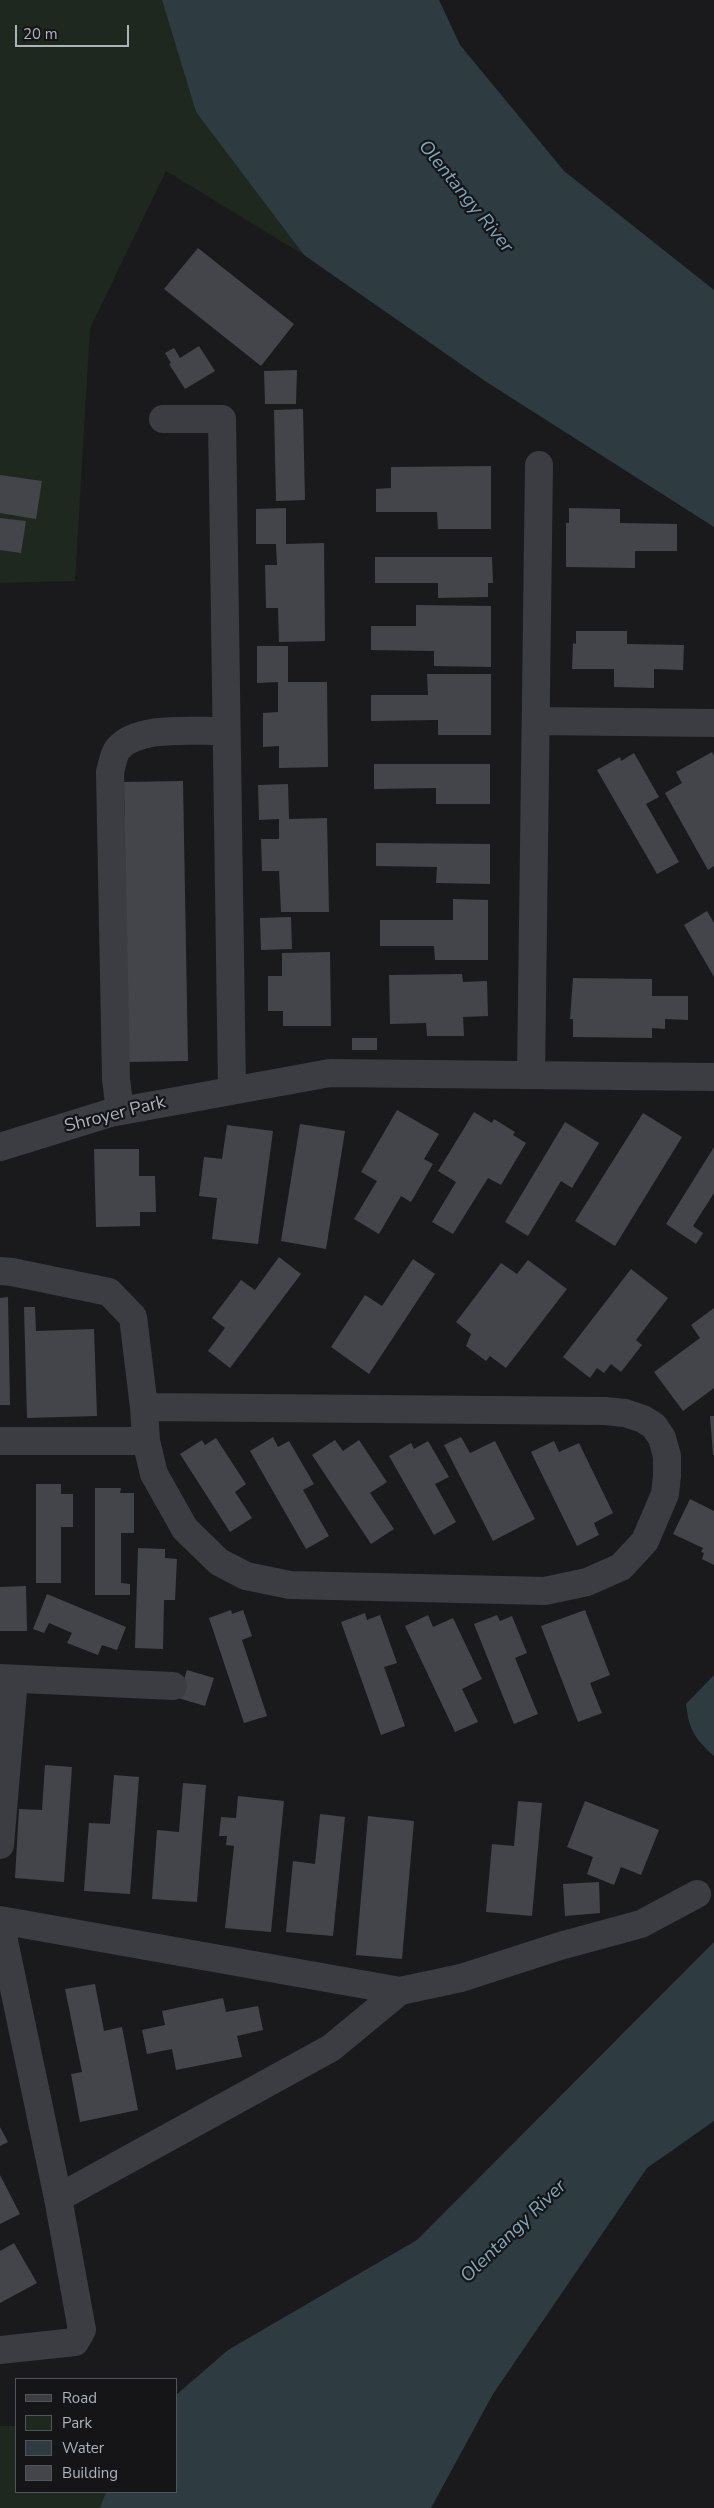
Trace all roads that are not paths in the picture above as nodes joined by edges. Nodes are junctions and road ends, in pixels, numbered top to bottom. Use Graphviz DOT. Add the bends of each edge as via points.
graph roads {
  1 [pos="163,419"];
  2 [pos="539,466"];
  3 [pos="536,721"];
  4 [pos="714,723"];
  5 [pos="226,731"];
  6 [pos="531,1074"];
  7 [pos="714,1078"];
  8 [pos="232,1090"];
  9 [pos="120,1111"];
  10 [pos="0,1148"];
  11 [pos="0,1271"];
  12 [pos="144,1408"];
  13 [pos="0,1441"];
  14 [pos="146,1441"];
  15 [pos="7,1678"];
  16 [pos="172,1686"];
  17 [pos="0,1845"];
  18 [pos="698,1894"];
  19 [pos="0,1921"];
  20 [pos="400,1991"];
  21 [pos="58,2198"];
  22 [pos="0,2350"];
  1 -- 5 [label="street" via="222,419"];
  2 -- 3 [label="street"];
  3 -- 4 [label="street"];
  3 -- 6 [label="street"];
  5 -- 8 [label="street"];
  5 -- 9 [label="street" via="150,732 133,737 117,751 110,772 116,1079"];
  6 -- 7 [label="street, Shroyer Park"];
  6 -- 8 [label="street, Shroyer Park" via="330,1073"];
  8 -- 9 [label="street, Shroyer Park"];
  9 -- 10 [label="street, Shroyer Park"];
  11 -- 12 [label="street" via="109,1292 133,1317"];
  12 -- 14 [label="street"];
  12 -- 14 [label="street" via="625,1413 648,1422 662,1438 667,1456 667,1476 665,1494 645,1542 621,1567 588,1582 545,1591 290,1585 246,1576 219,1562 201,1547 170,1506 154,1474"];
  13 -- 14 [label="street"];
  15 -- 16 [label="street"];
  15 -- 17 [label="street"];
  18 -- 20 [label="street" via="641,1924 462,1978"];
  19 -- 20 [label="street"];
  19 -- 21 [label="street"];
  20 -- 21 [label="street" via="331,2048"];
  21 -- 22 [label="street" via="82,2330 75,2342"];
}
